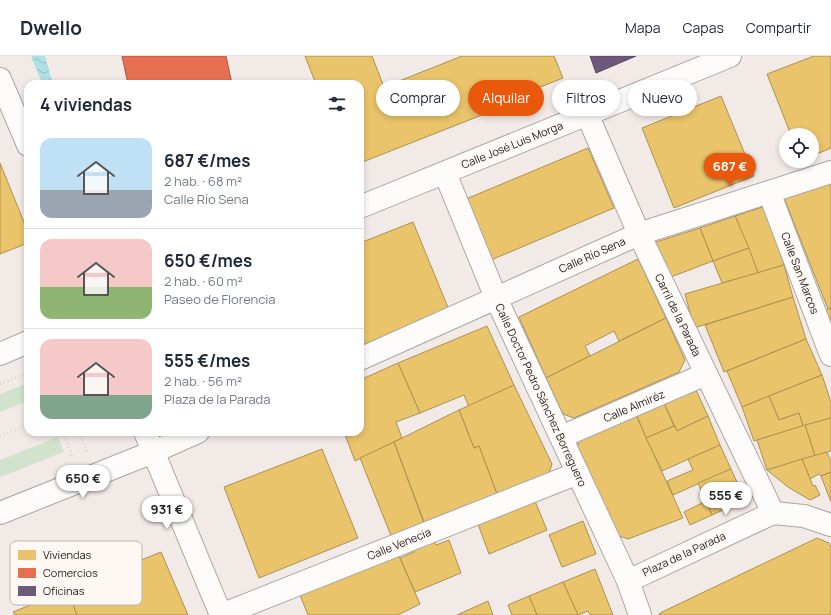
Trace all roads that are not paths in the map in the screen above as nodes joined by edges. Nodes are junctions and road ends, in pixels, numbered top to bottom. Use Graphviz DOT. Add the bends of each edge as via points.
graph roads {
  1 [pos="730,56"];
  2 [pos="0,79"];
  3 [pos="620,101"];
  4 [pos="582,116"];
  5 [pos="588,116"];
  6 [pos="24,136"];
  7 [pos="831,172"];
  8 [pos="445,173"];
  9 [pos="769,192"];
  10 [pos="364,205"];
  11 [pos="639,234"];
  12 [pos="496,298"];
  13 [pos="24,344"];
  14 [pos="0,354"];
  15 [pos="831,355"];
  16 [pos="364,357"];
  17 [pos="706,374"];
  18 [pos="147,436"];
  19 [pos="189,436"];
  20 [pos="561,437"];
  21 [pos="153,452"];
  22 [pos="578,473"];
  23 [pos="0,513"];
  24 [pos="773,513"];
  25 [pos="831,525"];
  26 [pos="628,581"];
  27 [pos="221,615"];
  28 [pos="640,615"];
  1 -- 3 [label="street, Calle José Luis Morga"];
  2 -- 6 [label="street"];
  4 -- 8 [label="street, Calle José Luis Morga"];
  5 -- 11 [label="street, Carril de la Parada"];
  7 -- 9 [label="street, Calle Río Sena"];
  8 -- 10 [label="street, Calle José Luis Morga"];
  8 -- 12 [label="street, Calle Doctor Pedro Sánchez Borreguero"];
  9 -- 11 [label="street, Calle Río Sena"];
  9 -- 15 [label="street, Calle San Marcos"];
  11 -- 12 [label="street, Calle Río Sena"];
  11 -- 17 [label="street, Carril de la Parada"];
  12 -- 16 [label="street, Calle Río Sena"];
  12 -- 20 [label="street, Calle Doctor Pedro Sánchez Borreguero"];
  13 -- 14 [label="street"];
  17 -- 20 [label="street, Calle Almiréz"];
  17 -- 24 [label="street, Carril de la Parada"];
  18 -- 21 [label="street"];
  19 -- 21 [label="street"];
  20 -- 22 [label="street, Calle Doctor Pedro Sánchez Borreguero"];
  21 -- 23 [label="street"];
  21 -- 27 [label="street"];
  22 -- 26 [label="street, Calle Doctor Pedro Sánchez Borreguero"];
  22 -- 27 [label="street, Calle Venecia"];
  24 -- 25 [label="street" via="804,516"];
  24 -- 26 [label="street, Plaza de la Parada"];
  26 -- 28 [label="street, Calle Doctor Pedro Sánchez Borreguero"];
}
